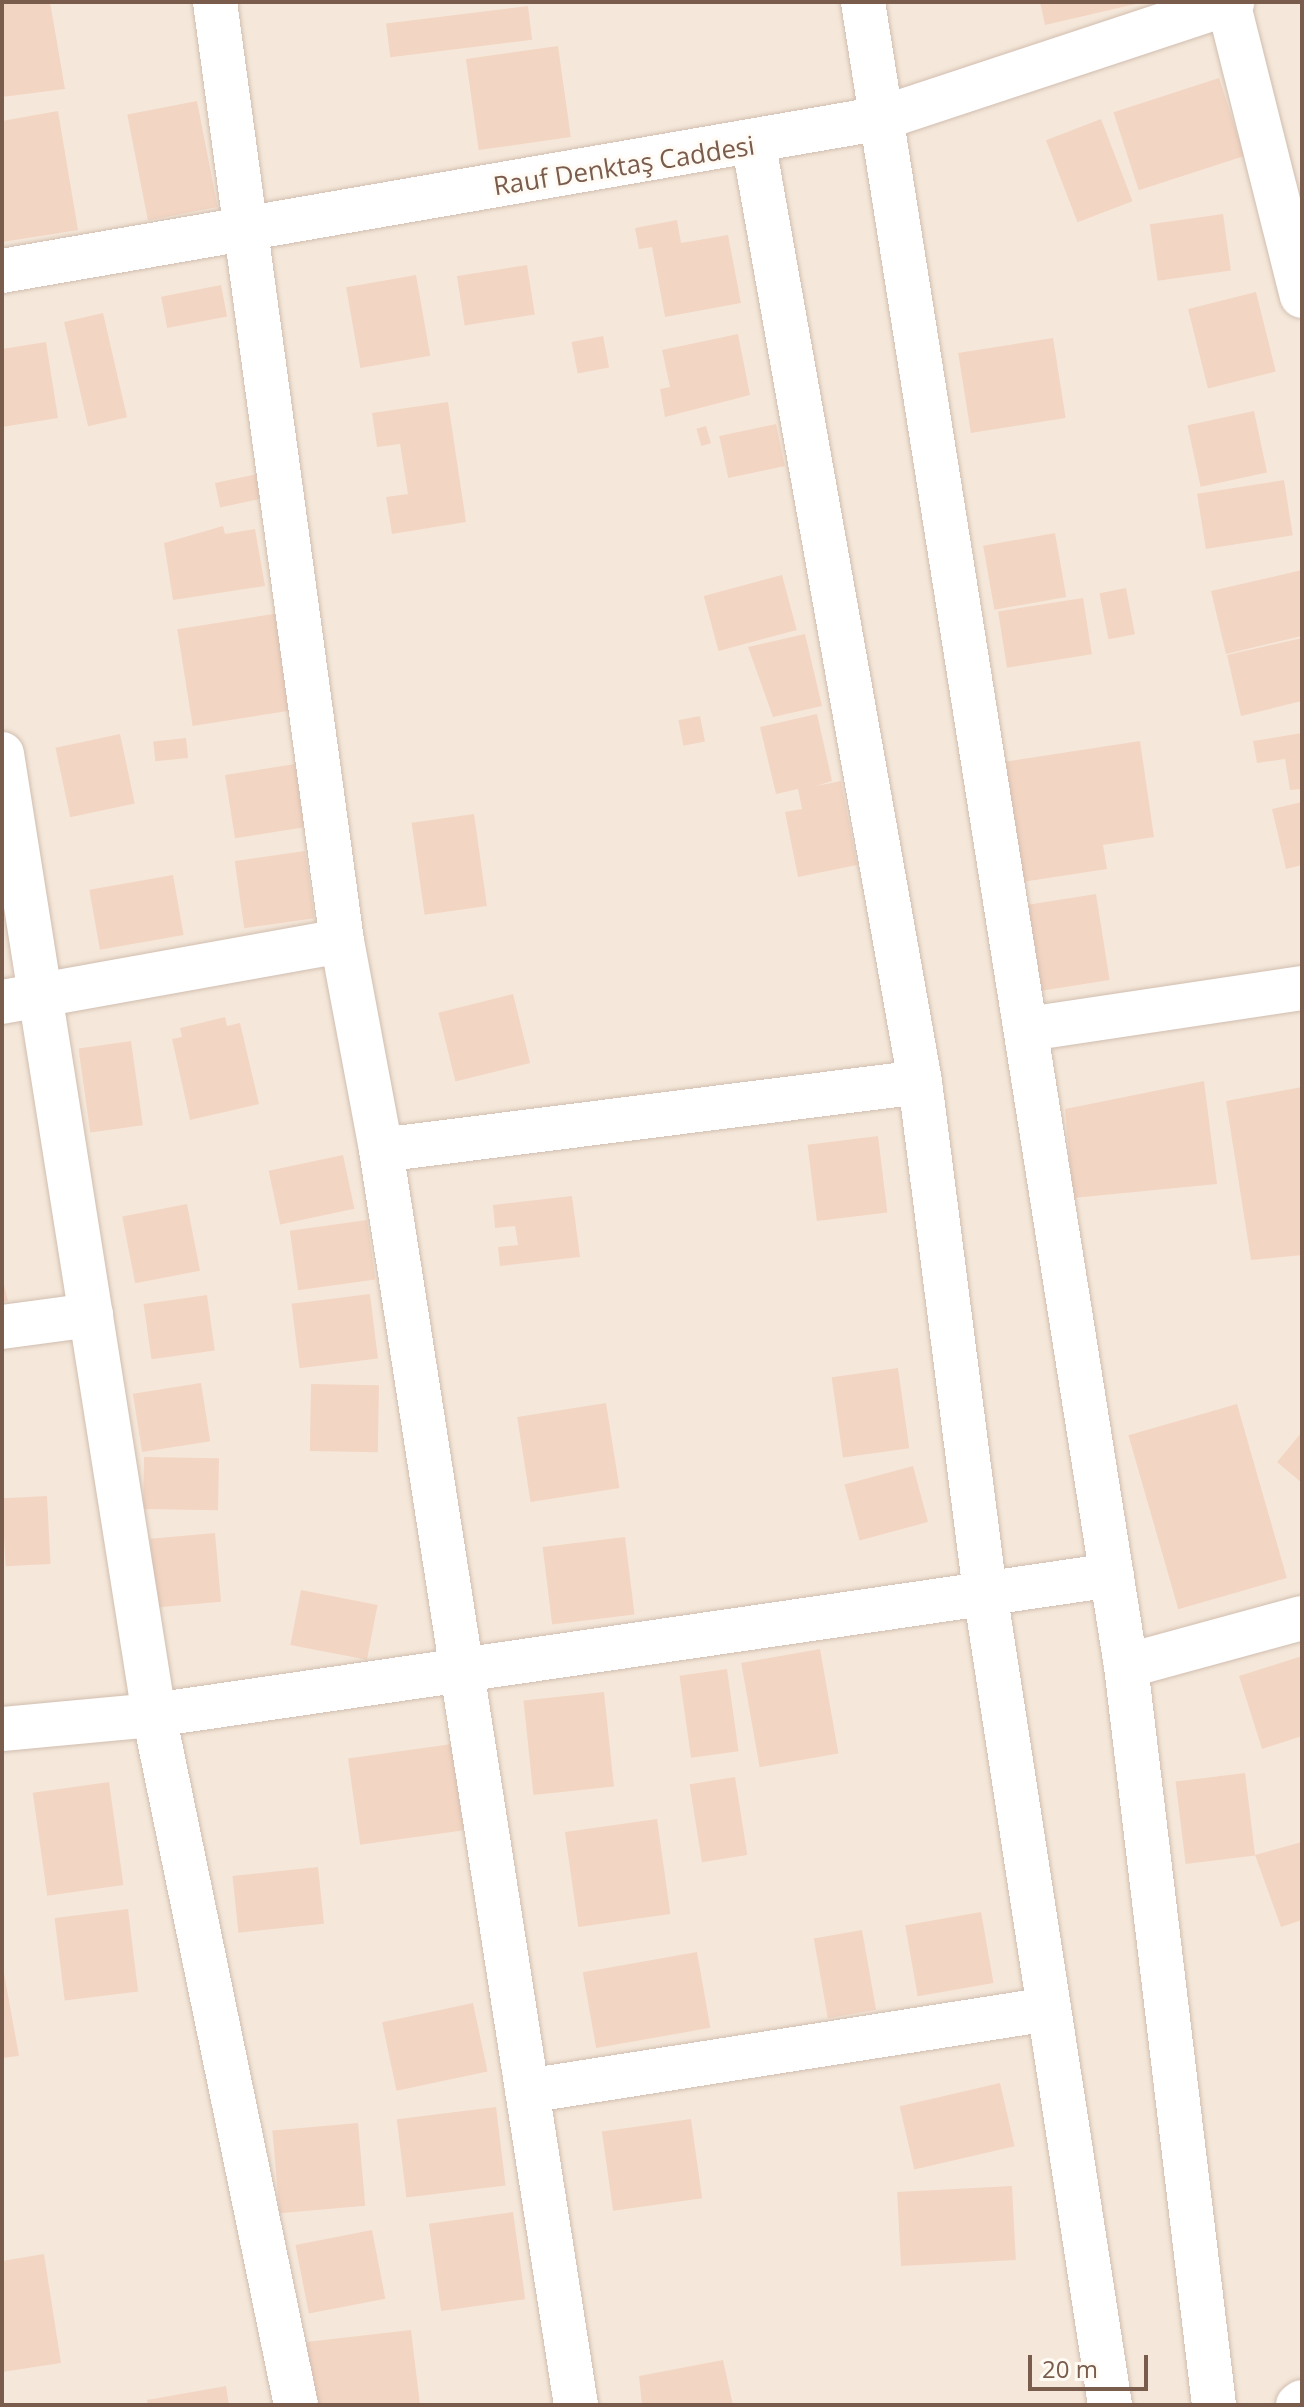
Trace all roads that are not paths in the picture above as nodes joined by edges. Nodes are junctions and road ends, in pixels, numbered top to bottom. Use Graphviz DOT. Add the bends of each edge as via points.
graph roads {
  1 [pos="215,2"];
  2 [pos="863,2"];
  3 [pos="1230,2"];
  4 [pos="882,118"];
  5 [pos="754,146"];
  6 [pos="246,227"];
  7 [pos="2,271"];
  8 [pos="1302,296"];
  9 [pos="2,754"];
  10 [pos="342,941"];
  11 [pos="1302,988"];
  12 [pos="18,1000"];
  13 [pos="1028,1029"];
  14 [pos="920,1082"];
  15 [pos="381,1150"];
  16 [pos="91,1315"];
  17 [pos="2,1327"];
  18 [pos="1112,1575"];
  19 [pos="985,1592"];
  20 [pos="1302,1618"];
  21 [pos="1126,1666"];
  22 [pos="461,1667"];
  23 [pos="154,1715"];
  24 [pos="2,1729"];
  25 [pos="1049,2009"];
  26 [pos="527,2091"];
  27 [pos="296,2405"];
  28 [pos="576,2405"];
  29 [pos="1110,2405"];
  30 [pos="1214,2405"];
  1 -- 6 [label="street"];
  2 -- 4 [label="street"];
  3 -- 4 [label="street, Rauf Denktaş Caddesi"];
  3 -- 8 [label="street"];
  4 -- 5 [label="street, Rauf Denktaş Caddesi"];
  4 -- 13 [label="street"];
  5 -- 6 [label="street, Rauf Denktaş Caddesi"];
  5 -- 14 [label="street"];
  6 -- 7 [label="street, Rauf Denktaş Caddesi"];
  6 -- 10 [label="street"];
  9 -- 12 [label="street"];
  10 -- 12 [label="street"];
  10 -- 15 [label="street"];
  11 -- 13 [label="street"];
  12 -- 16 [label="street"];
  13 -- 18 [label="street"];
  14 -- 15 [label="street"];
  14 -- 19 [label="street"];
  15 -- 22 [label="street"];
  16 -- 17 [label="street"];
  16 -- 23 [label="street"];
  18 -- 19 [label="street"];
  18 -- 21 [label="street"];
  19 -- 22 [label="street"];
  19 -- 25 [label="street"];
  20 -- 21 [label="street"];
  21 -- 30 [label="street"];
  22 -- 23 [label="street"];
  22 -- 26 [label="street"];
  23 -- 24 [label="street"];
  23 -- 27 [label="street"];
  25 -- 26 [label="street"];
  25 -- 29 [label="street"];
  26 -- 28 [label="street"];
}
